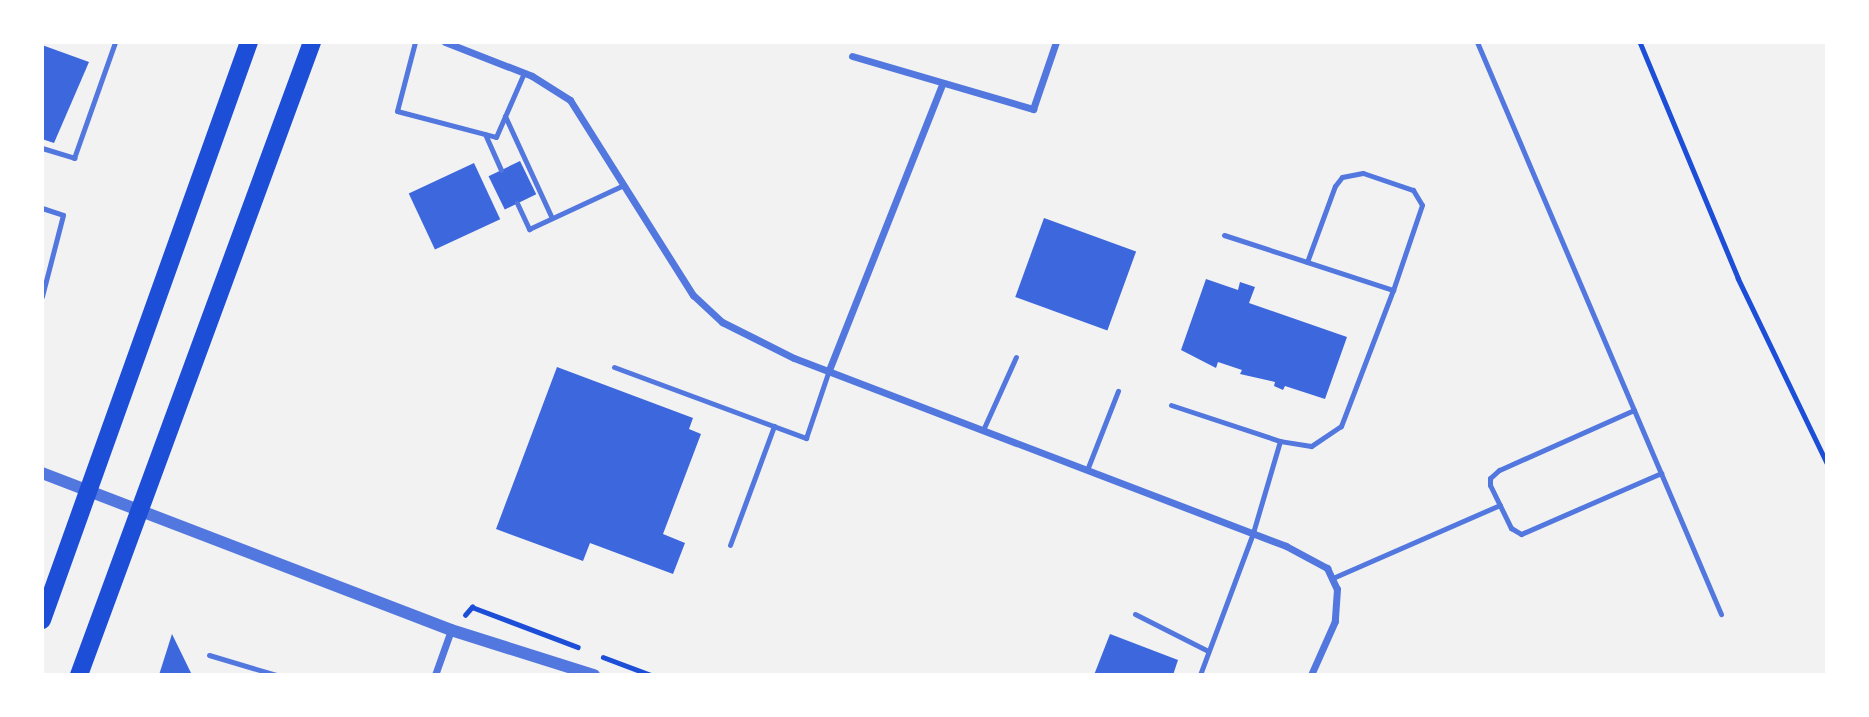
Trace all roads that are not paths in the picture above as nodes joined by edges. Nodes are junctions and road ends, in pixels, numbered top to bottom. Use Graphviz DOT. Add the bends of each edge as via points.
graph roads {
  1 [pos="115,42"];
  2 [pos="249,42"];
  3 [pos="312,42"];
  4 [pos="415,42"];
  5 [pos="445,42"];
  6 [pos="1056,42"];
  7 [pos="1477,42"];
  8 [pos="852,55"];
  9 [pos="524,73"];
  10 [pos="942,85"];
  11 [pos="505,116"];
  12 [pos="485,134"];
  13 [pos="42,148"];
  14 [pos="501,170"];
  15 [pos="624,185"];
  16 [pos="517,203"];
  17 [pos="42,208"];
  18 [pos="552,218"];
  19 [pos="1224,235"];
  20 [pos="1307,262"];
  21 [pos="1394,290"];
  22 [pos="42,296"];
  23 [pos="1016,357"];
  24 [pos="614,367"];
  25 [pos="829,370"];
  26 [pos="1118,391"];
  27 [pos="1171,405"];
  28 [pos="1634,410"];
  29 [pos="774,426"];
  30 [pos="983,430"];
  31 [pos="1280,441"];
  32 [pos="1087,470"];
  33 [pos="42,473"];
  34 [pos="1661,474"];
  35 [pos="90,489"];
  36 [pos="1500,505"];
  37 [pos="141,509"];
  38 [pos="1253,533"];
  39 [pos="730,545"];
  40 [pos="1335,577"];
  41 [pos="1135,614"];
  42 [pos="1721,614"];
  43 [pos="42,620"];
  44 [pos="451,630"];
  45 [pos="1208,651"];
  46 [pos="209,655"];
  47 [pos="79,675"];
  48 [pos="276,675"];
  49 [pos="435,675"];
  50 [pos="594,675"];
  51 [pos="1200,675"];
  52 [pos="1311,675"];
  1 -- 13 [label="lane" via="74,158"];
  2 -- 35 [label="main road"];
  3 -- 37 [label="main road"];
  4 -- 12 [label="lane" via="397,111"];
  5 -- 9 [label="street"];
  6 -- 10 [label="street" via="1033,109"];
  7 -- 28 [label="lane"];
  8 -- 10 [label="street"];
  9 -- 11 [label="lane"];
  9 -- 15 [label="street" via="570,100"];
  10 -- 25 [label="street"];
  11 -- 12 [label="lane" via="496,137"];
  11 -- 18 [label="lane"];
  12 -- 14 [label="lane"];
  15 -- 18 [label="lane"];
  15 -- 25 [label="street" via="693,295 722,322 793,358"];
  16 -- 18 [label="lane" via="529,229"];
  17 -- 22 [label="lane" via="63,215"];
  19 -- 20 [label="lane"];
  20 -- 21 [label="lane"];
  20 -- 21 [label="lane" via="1342,177 1363,173 1388,181 1413,190 1422,205"];
  21 -- 31 [label="lane" via="1341,426 1311,446"];
  23 -- 30 [label="lane"];
  24 -- 29 [label="lane"];
  25 -- 29 [label="lane" via="806,438"];
  25 -- 30 [label="street"];
  26 -- 32 [label="lane"];
  27 -- 31 [label="lane"];
  28 -- 34 [label="lane"];
  28 -- 36 [label="lane" via="1495,473 1489,482"];
  29 -- 39 [label="lane"];
  30 -- 32 [label="street"];
  31 -- 38 [label="lane"];
  32 -- 38 [label="street"];
  33 -- 35 [label="street"];
  34 -- 36 [label="lane" via="1521,534 1511,527"];
  34 -- 42 [label="lane"];
  35 -- 37 [label="street"];
  35 -- 43 [label="main road"];
  36 -- 40 [label="lane"];
  37 -- 44 [label="street"];
  37 -- 47 [label="main road"];
  38 -- 40 [label="street" via="1313,558"];
  38 -- 45 [label="lane"];
  40 -- 52 [label="street" via="1335,621"];
  41 -- 45 [label="lane"];
  44 -- 49 [label="street"];
  44 -- 50 [label="street"];
  45 -- 51 [label="lane"];
  46 -- 48 [label="lane"];
}
